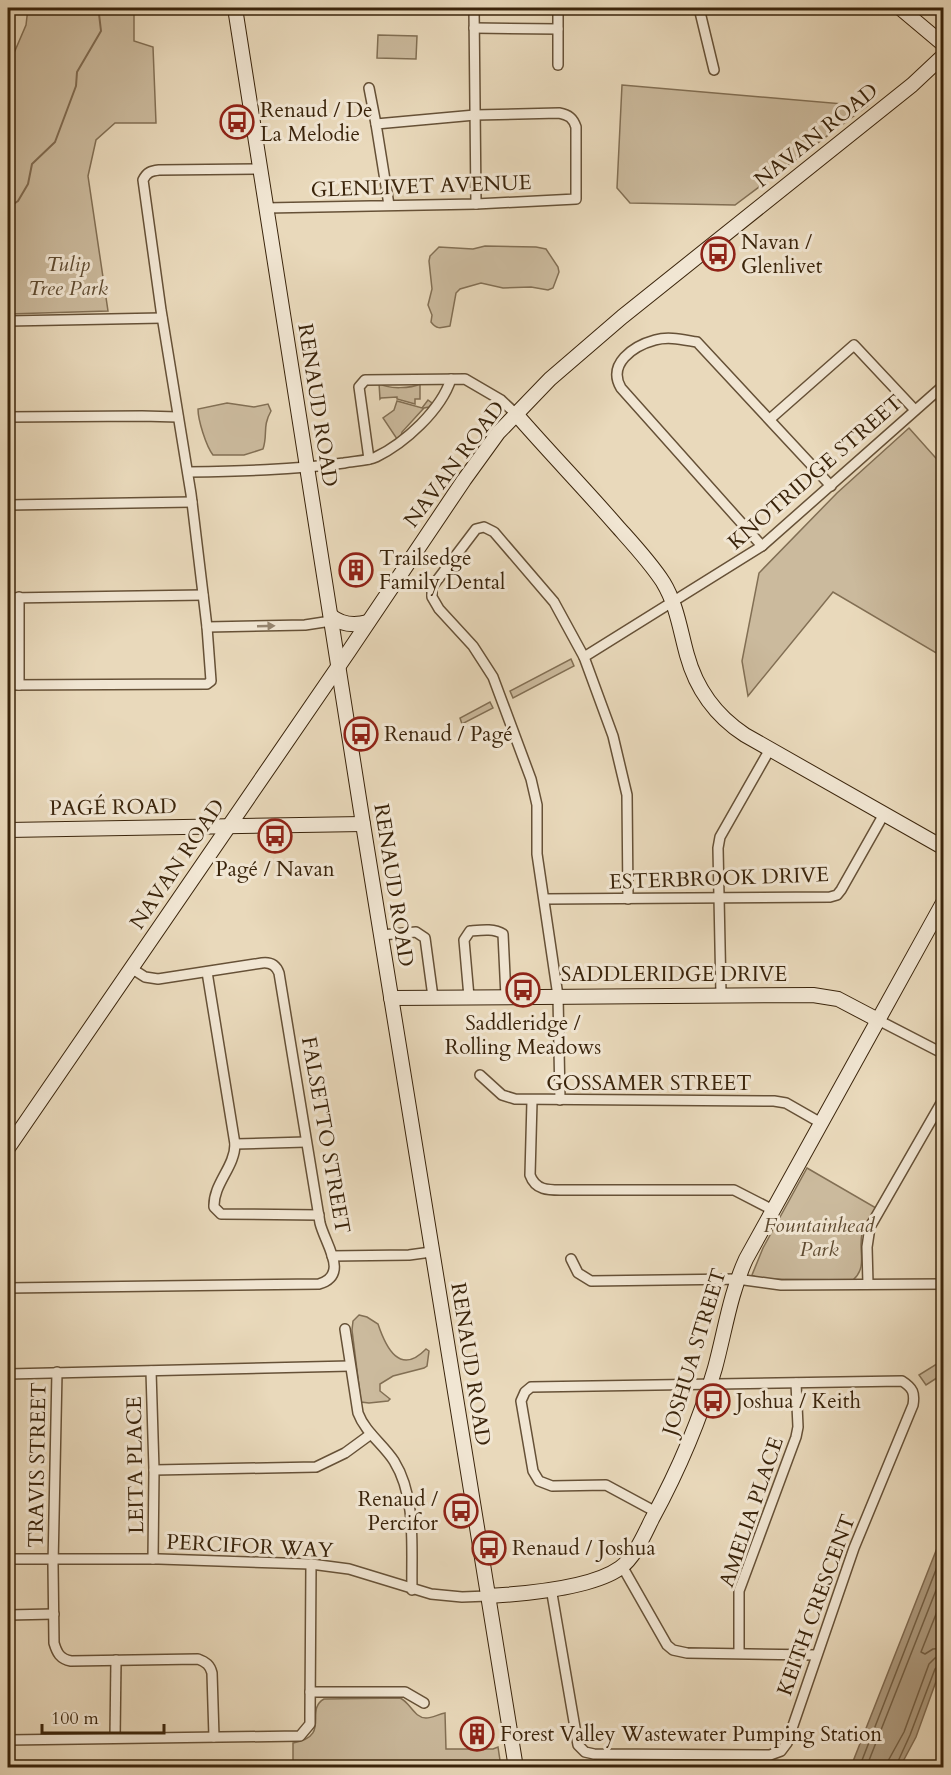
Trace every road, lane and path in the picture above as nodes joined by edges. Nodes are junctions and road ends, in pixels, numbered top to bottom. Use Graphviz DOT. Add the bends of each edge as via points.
graph roads {
  1 [pos="235,8"];
  2 [pos="474,8"];
  3 [pos="558,8"];
  4 [pos="699,8"];
  5 [pos="900,8"];
  6 [pos="474,28"];
  7 [pos="558,29"];
  8 [pos="944,45"];
  9 [pos="944,55"];
  10 [pos="558,65"];
  11 [pos="714,70"];
  12 [pos="369,88"];
  13 [pos="475,116"];
  14 [pos="376,124"];
  15 [pos="260,169"];
  16 [pos="476,204"];
  17 [pos="389,205"];
  18 [pos="266,208"];
  19 [pos="162,318"];
  20 [pos="8,321"];
  21 [pos="451,379"];
  22 [pos="944,385"];
  23 [pos="915,410"];
  24 [pos="516,414"];
  25 [pos="8,417"];
  26 [pos="178,417"];
  27 [pos="770,419"];
  28 [pos="369,459"];
  29 [pos="306,468"];
  30 [pos="188,472"];
  31 [pos="831,486"];
  32 [pos="192,502"];
  33 [pos="8,505"];
  34 [pos="762,546"];
  35 [pos="203,595"];
  36 [pos="19,597"];
  37 [pos="8,598"];
  38 [pos="674,602"];
  39 [pos="331,618"];
  40 [pos="368,622"];
  41 [pos="207,627"];
  42 [pos="584,657"];
  43 [pos="338,666"];
  44 [pos="8,685"];
  45 [pos="19,686"];
  46 [pos="770,749"];
  47 [pos="884,814"];
  48 [pos="363,824"];
  49 [pos="227,828"];
  50 [pos="8,830"];
  51 [pos="944,848"];
  52 [pos="545,899"];
  53 [pos="628,899"];
  54 [pos="720,899"];
  55 [pos="944,901"];
  56 [pos="381,935"];
  57 [pos="131,968"];
  58 [pos="207,972"];
  59 [pos="721,994"];
  60 [pos="558,996"];
  61 [pos="433,997"];
  62 [pos="469,997"];
  63 [pos="506,997"];
  64 [pos="391,998"];
  65 [pos="878,1020"];
  66 [pos="944,1054"];
  67 [pos="480,1075"];
  68 [pos="944,1098"];
  69 [pos="561,1100"];
  70 [pos="532,1101"];
  71 [pos="822,1122"];
  72 [pos="306,1142"];
  73 [pos="235,1144"];
  74 [pos="8,1148"];
  75 [pos="773,1209"];
  76 [pos="318,1215"];
  77 [pos="431,1252"];
  78 [pos="332,1256"];
  79 [pos="571,1259"];
  80 [pos="737,1279"];
  81 [pos="868,1284"];
  82 [pos="944,1284"];
  83 [pos="8,1288"];
  84 [pos="345,1329"];
  85 [pos="351,1366"];
  86 [pos="151,1371"];
  87 [pos="57,1372"];
  88 [pos="8,1374"];
  89 [pos="796,1383"];
  90 [pos="710,1384"];
  91 [pos="371,1434"];
  92 [pos="154,1470"];
  93 [pos="656,1512"];
  94 [pos="8,1559"];
  95 [pos="54,1559"];
  96 [pos="153,1560"];
  97 [pos="311,1564"];
  98 [pos="622,1566"];
  99 [pos="551,1588"];
  100 [pos="412,1590"];
  101 [pos="488,1596"];
  102 [pos="54,1614"];
  103 [pos="8,1615"];
  104 [pos="740,1653"];
  105 [pos="816,1655"];
  106 [pos="116,1660"];
  107 [pos="310,1692"];
  108 [pos="424,1703"];
  109 [pos="214,1737"];
  110 [pos="115,1738"];
  111 [pos="8,1740"];
  112 [pos="516,1767"];
  1 -- 15 [label="street, RENAUD ROAD"];
  2 -- 6 [label="street"];
  3 -- 7 [label="street"];
  4 -- 11 [label="street"];
  5 -- 8 [label="street"];
  6 -- 7 [label="street"];
  6 -- 13 [label="street"];
  7 -- 10 [label="street"];
  9 -- 24 [label="street, NAVAN ROAD" via="622,317"];
  12 -- 14 [label="street"];
  13 -- 14 [label="street"];
  13 -- 16 [label="street"];
  13 -- 16 [label="street, GLENLIVET AVENUE" via="559,113 567,114 576,127 576,199"];
  14 -- 17 [label="street"];
  15 -- 18 [label="street, RENAUD ROAD"];
  15 -- 19 [label="street" via="159,170 145,175 142,185"];
  16 -- 17 [label="street, GLENLIVET AVENUE"];
  17 -- 18 [label="street, GLENLIVET AVENUE"];
  18 -- 29 [label="street, RENAUD ROAD"];
  19 -- 20 [label="street"];
  19 -- 26 [label="street"];
  21 -- 24 [label="street" via="472,382"];
  21 -- 28 [label="street" via="447,391 420,425"];
  21 -- 28 [label="street" via="370,379 360,384"];
  22 -- 23 [label="street, KNOTRIDGE STREET"];
  23 -- 27 [label="street" via="854,345"];
  23 -- 31 [label="street, KNOTRIDGE STREET"];
  24 -- 38 [label="street" via="650,564"];
  24 -- 40 [label="street, NAVAN ROAD" via="464,480"];
  25 -- 26 [label="street"];
  26 -- 30 [label="street"];
  27 -- 31 [label="street"];
  27 -- 34 [label="street" via="697,342 656,339 620,361 616,370 615,379 621,388"];
  28 -- 29 [label="street"];
  29 -- 30 [label="street"];
  29 -- 39 [label="street, RENAUD ROAD"];
  30 -- 32 [label="street"];
  31 -- 34 [label="street, KNOTRIDGE STREET"];
  32 -- 33 [label="street"];
  32 -- 35 [label="street"];
  34 -- 38 [label="street, KNOTRIDGE STREET"];
  35 -- 36 [label="street"];
  35 -- 41 [label="street"];
  36 -- 37 [label="street"];
  36 -- 45 [label="street"];
  38 -- 42 [label="street, KNOTRIDGE STREET"];
  38 -- 46 [label="street" via="691,667 707,698 730,724"];
  39 -- 40 [label="street" via="349,625"];
  41 -- 39 [label="street, one-way" via="305,625"];
  39 -- 43 [label="street, RENAUD ROAD"];
  40 -- 43 [label="street, NAVAN ROAD"];
  41 -- 45 [label="street" via="212,676 209,684"];
  42 -- 52 [label="street" via="554,602 494,532 484,527 476,529 432,587 432,597 473,645 493,677 531,779"];
  42 -- 53 [label="street" via="614,736 624,775"];
  43 -- 48 [label="street, RENAUD ROAD"];
  43 -- 49 [label="street, NAVAN ROAD"];
  44 -- 45 [label="street"];
  46 -- 47 [label="street"];
  46 -- 54 [label="street" via="720,837"];
  47 -- 51 [label="street"];
  47 -- 54 [label="street, ESTERBROOK DRIVE" via="837,895"];
  48 -- 49 [label="street, PAGÉ ROAD"];
  48 -- 56 [label="street, RENAUD ROAD"];
  49 -- 50 [label="street, PAGÉ ROAD"];
  49 -- 57 [label="street, NAVAN ROAD"];
  52 -- 53 [label="street, ESTERBROOK DRIVE"];
  52 -- 60 [label="street"];
  53 -- 54 [label="street, ESTERBROOK DRIVE"];
  54 -- 59 [label="street"];
  55 -- 65 [label="street, JOSHUA STREET"];
  56 -- 61 [label="street" via="416,932 425,938"];
  56 -- 64 [label="street, RENAUD ROAD"];
  57 -- 58 [label="street, FALSETTO STREET" via="153,979"];
  57 -- 74 [label="street, NAVAN ROAD"];
  58 -- 72 [label="street, FALSETTO STREET" via="264,963 278,969"];
  58 -- 73 [label="street"];
  59 -- 60 [label="street, SADDLERIDGE DRIVE"];
  59 -- 65 [label="street, SADDLERIDGE DRIVE" via="826,995"];
  60 -- 63 [label="street, SADDLERIDGE DRIVE"];
  60 -- 69 [label="street"];
  61 -- 62 [label="street, SADDLERIDGE DRIVE"];
  61 -- 64 [label="street, SADDLERIDGE DRIVE"];
  62 -- 63 [label="street, SADDLERIDGE DRIVE"];
  62 -- 63 [label="street" via="464,940 471,931 483,930 503,934"];
  64 -- 77 [label="street, RENAUD ROAD"];
  65 -- 66 [label="street, SADDLERIDGE DRIVE"];
  65 -- 71 [label="street, JOSHUA STREET"];
  67 -- 70 [label="street, GOSSAMER STREET" via="502,1095"];
  68 -- 81 [label="street" via="870,1227"];
  69 -- 70 [label="street, GOSSAMER STREET"];
  69 -- 71 [label="street, GOSSAMER STREET" via="774,1101"];
  70 -- 75 [label="street" via="531,1175 545,1190 734,1190"];
  71 -- 75 [label="street, JOSHUA STREET"];
  72 -- 73 [label="street"];
  72 -- 76 [label="street, FALSETTO STREET"];
  73 -- 76 [label="street" via="214,1200 217,1212"];
  75 -- 80 [label="street, JOSHUA STREET"];
  76 -- 78 [label="street, FALSETTO STREET"];
  77 -- 78 [label="street"];
  77 -- 101 [label="street, RENAUD ROAD"];
  78 -- 83 [label="street, FALSETTO STREET" via="334,1275 319,1284"];
  79 -- 80 [label="street" via="578,1273 591,1281"];
  80 -- 81 [label="street" via="781,1285"];
  80 -- 90 [label="street, JOSHUA STREET"];
  81 -- 82 [label="street"];
  84 -- 85 [label="street"];
  85 -- 86 [label="street"];
  85 -- 91 [label="street" via="358,1413"];
  86 -- 87 [label="street"];
  86 -- 92 [label="street, LEITA PLACE"];
  87 -- 88 [label="street"];
  87 -- 95 [label="street, TRAVIS STREET"];
  89 -- 90 [label="street, KEITH CRESCENT"];
  89 -- 104 [label="street, AMELIA PLACE" via="796,1437 739,1591"];
  89 -- 105 [label="street, KEITH CRESCENT" via="902,1381 914,1395"];
  90 -- 93 [label="street, JOSHUA STREET" via="676,1474"];
  90 -- 93 [label="street, KEITH CRESCENT" via="531,1387 521,1401 533,1471 539,1481 552,1486 606,1485"];
  91 -- 92 [label="street" via="316,1467"];
  91 -- 100 [label="street" via="393,1460 409,1501"];
  92 -- 96 [label="street, LEITA PLACE"];
  93 -- 98 [label="street, JOSHUA STREET"];
  94 -- 95 [label="street, PERCIFOR WAY"];
  95 -- 96 [label="street, PERCIFOR WAY"];
  95 -- 102 [label="street, TRAVIS STREET"];
  96 -- 97 [label="street, PERCIFOR WAY"];
  97 -- 100 [label="street, PERCIFOR WAY" via="349,1569"];
  97 -- 107 [label="street"];
  98 -- 99 [label="street, JOSHUA STREET" via="598,1578"];
  98 -- 104 [label="street" via="673,1650"];
  99 -- 101 [label="street, JOSHUA STREET"];
  99 -- 105 [label="street, KEITH CRESCENT" via="578,1745 585,1752 770,1755 781,1751"];
  100 -- 101 [label="street, PERCIFOR WAY" via="448,1596"];
  101 -- 112 [label="street, RENAUD ROAD"];
  102 -- 103 [label="street"];
  102 -- 106 [label="street, TRAVIS STREET" via="54,1643 60,1656 71,1660"];
  104 -- 105 [label="street"];
  106 -- 109 [label="street" via="198,1659 208,1663 212,1673"];
  106 -- 110 [label="street"];
  107 -- 108 [label="street" via="405,1692"];
  107 -- 109 [label="street" via="309,1724 300,1736"];
  109 -- 110 [label="street"];
  110 -- 111 [label="street"];
}
